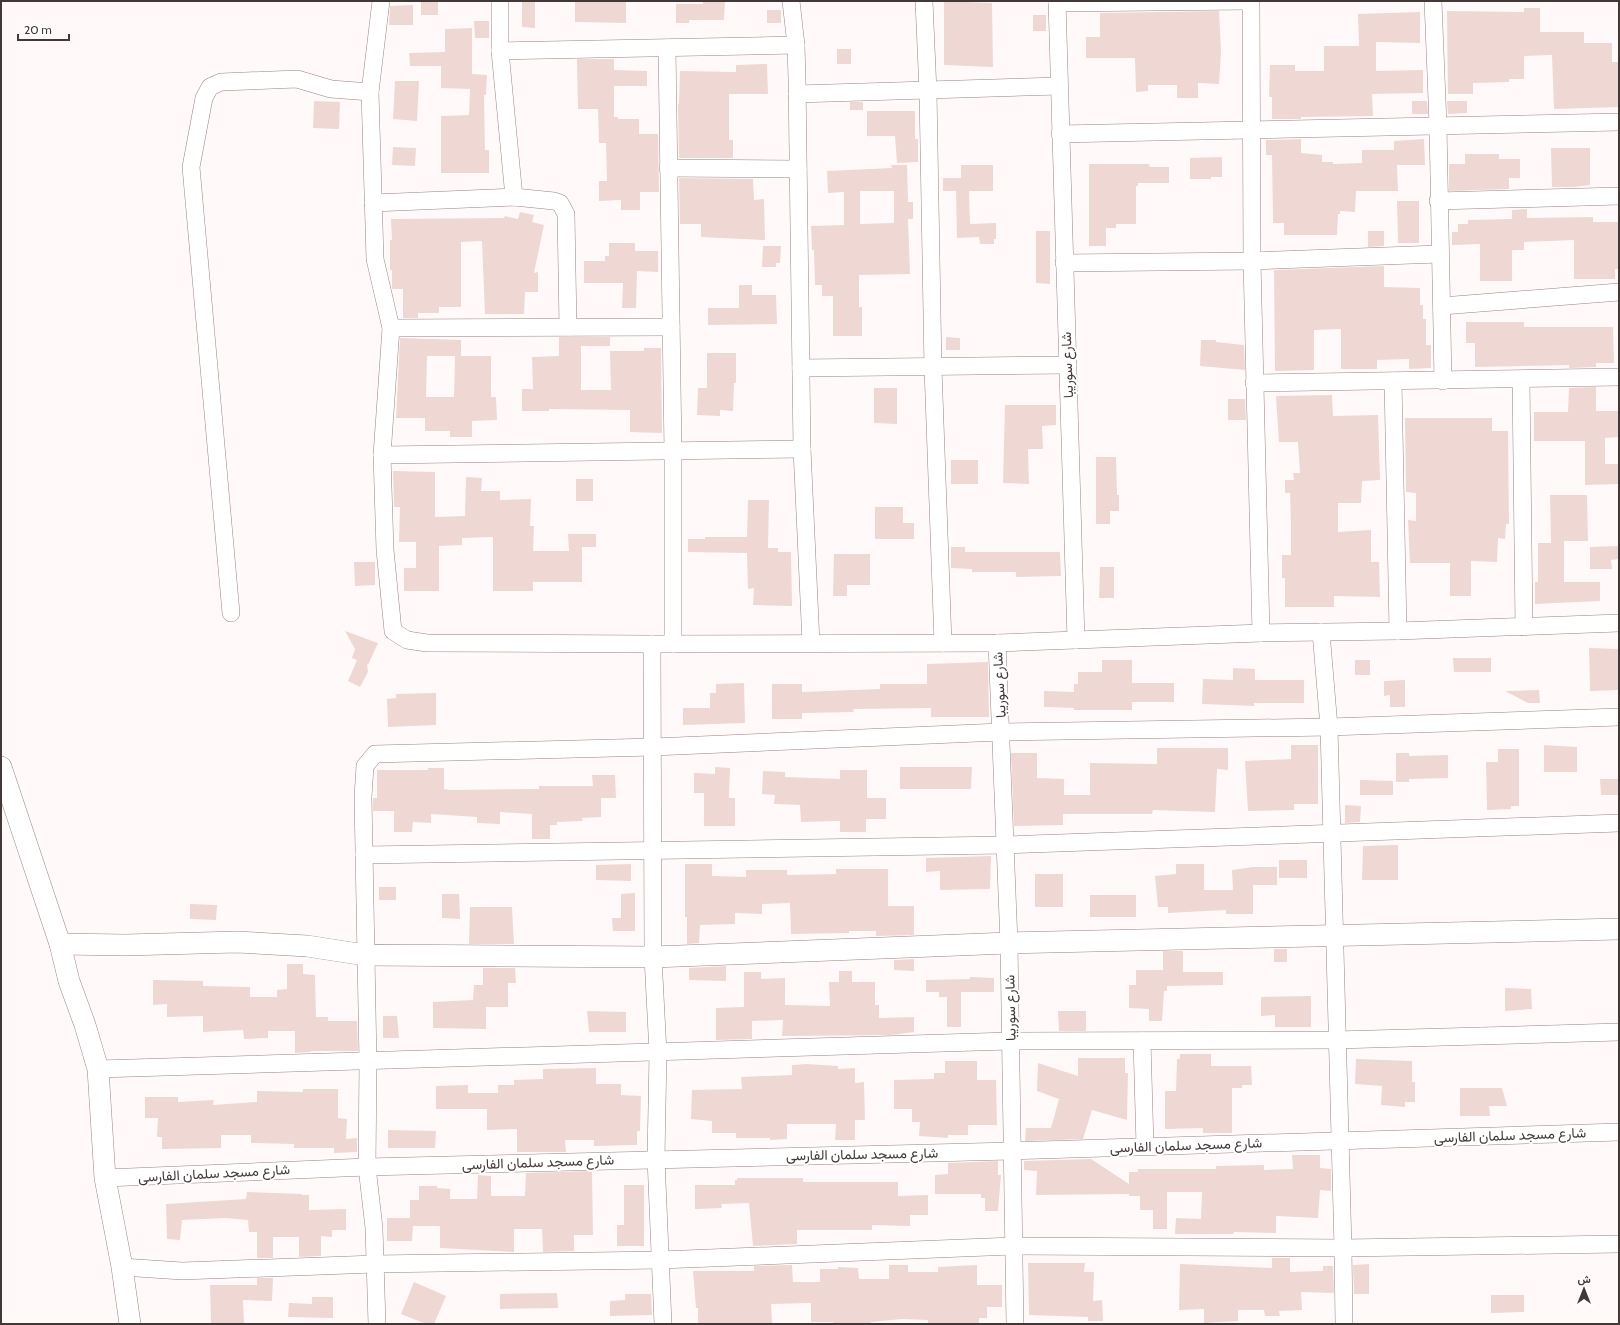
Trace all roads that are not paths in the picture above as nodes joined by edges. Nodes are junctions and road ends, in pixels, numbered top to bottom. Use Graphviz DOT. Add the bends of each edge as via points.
graph roads {
  1 [pos="381,1"];
  2 [pos="500,1"];
  3 [pos="791,1"];
  4 [pos="924,1"];
  5 [pos="1248,1"];
  6 [pos="1251,1"];
  7 [pos="1433,1"];
  8 [pos="1057,2"];
  9 [pos="796,45"];
  10 [pos="667,48"];
  11 [pos="500,51"];
  12 [pos="1059,86"];
  13 [pos="370,92"];
  14 [pos="928,92"];
  15 [pos="797,94"];
  16 [pos="1619,122"];
  17 [pos="1438,125"];
  18 [pos="1251,129"];
  19 [pos="1060,134"];
  20 [pos="668,168"];
  21 [pos="798,169"];
  22 [pos="514,196"];
  23 [pos="1619,196"];
  24 [pos="1438,201"];
  25 [pos="373,203"];
  26 [pos="1439,254"];
  27 [pos="1252,261"];
  28 [pos="1064,263"];
  29 [pos="1619,292"];
  30 [pos="1442,306"];
  31 [pos="568,327"];
  32 [pos="671,327"];
  33 [pos="392,328"];
  34 [pos="1068,365"];
  35 [pos="801,368"];
  36 [pos="933,368"];
  37 [pos="1619,377"];
  38 [pos="1521,380"];
  39 [pos="1393,381"];
  40 [pos="1444,381"];
  41 [pos="1254,383"];
  42 [pos="802,449"];
  43 [pos="673,451"];
  44 [pos="382,455"];
  45 [pos="231,613"];
  46 [pos="1619,623"];
  47 [pos="1524,628"];
  48 [pos="1398,631"];
  49 [pos="1321,632"];
  50 [pos="1261,633"];
  51 [pos="1076,640"];
  52 [pos="811,643"];
  53 [pos="943,643"];
  54 [pos="997,643"];
  55 [pos="652,644"];
  56 [pos="673,644"];
  57 [pos="1619,717"];
  58 [pos="1329,727"];
  59 [pos="1001,732"];
  60 [pos="653,747"];
  61 [pos="1,767"];
  62 [pos="1619,823"];
  63 [pos="1330,833"];
  64 [pos="1005,845"];
  65 [pos="652,852"];
  66 [pos="364,855"];
  67 [pos="1619,929"];
  68 [pos="1334,935"];
  69 [pos="1009,943"];
  70 [pos="60,944"];
  71 [pos="366,955"];
  72 [pos="653,957"];
  73 [pos="1619,1032"];
  74 [pos="1336,1040"];
  75 [pos="1010,1041"];
  76 [pos="1142,1041"];
  77 [pos="658,1053"];
  78 [pos="368,1062"];
  79 [pos="98,1069"];
  80 [pos="1619,1132"];
  81 [pos="1340,1139"];
  82 [pos="1145,1146"];
  83 [pos="1012,1151"];
  84 [pos="656,1158"];
  85 [pos="367,1166"];
  86 [pos="105,1178"];
  87 [pos="1619,1244"];
  88 [pos="1013,1246"];
  89 [pos="1343,1248"];
  90 [pos="660,1260"];
  91 [pos="375,1264"];
  92 [pos="122,1267"];
  93 [pos="130,1324"];
  94 [pos="377,1324"];
  95 [pos="663,1324"];
  96 [pos="1015,1324"];
  97 [pos="1344,1324"];
  1 -- 13 [label="street"];
  2 -- 11 [label="street"];
  3 -- 9 [label="street"];
  4 -- 14 [label="street"];
  5 -- 8 [label="street"];
  6 -- 18 [label="street"];
  7 -- 17 [label="street"];
  8 -- 12 [label="street, شارع سوريبا"];
  9 -- 10 [label="street"];
  9 -- 15 [label="street"];
  10 -- 11 [label="street"];
  10 -- 20 [label="street"];
  11 -- 22 [label="street"];
  12 -- 14 [label="street"];
  12 -- 19 [label="street, شارع سوريبا"];
  13 -- 25 [label="street"];
  13 -- 45 [label="street" via="331,89 297,79 222,82 210,87 204,98 191,167"];
  14 -- 15 [label="street"];
  14 -- 36 [label="street"];
  15 -- 21 [label="street"];
  16 -- 17 [label="street"];
  17 -- 18 [label="street"];
  17 -- 24 [label="street"];
  18 -- 19 [label="street"];
  18 -- 27 [label="street"];
  19 -- 28 [label="street, شارع سوريبا"];
  20 -- 21 [label="street"];
  20 -- 32 [label="street"];
  21 -- 35 [label="street"];
  22 -- 25 [label="street"];
  22 -- 31 [label="street" via="560,203 566,214"];
  23 -- 24 [label="street"];
  24 -- 26 [label="street"];
  25 -- 33 [label="street" via="375,260"];
  26 -- 27 [label="street"];
  26 -- 30 [label="street"];
  27 -- 28 [label="street"];
  27 -- 41 [label="street"];
  28 -- 34 [label="street, شارع سوريبا"];
  29 -- 30 [label="street"];
  30 -- 40 [label="street"];
  31 -- 32 [label="street"];
  31 -- 33 [label="street"];
  32 -- 43 [label="street"];
  33 -- 44 [label="street"];
  34 -- 36 [label="street"];
  34 -- 51 [label="street, شارع سوريبا"];
  35 -- 36 [label="street"];
  35 -- 42 [label="street"];
  36 -- 53 [label="street"];
  37 -- 38 [label="street"];
  38 -- 40 [label="street"];
  38 -- 47 [label="street"];
  39 -- 40 [label="street"];
  39 -- 41 [label="street"];
  39 -- 48 [label="street"];
  41 -- 50 [label="street"];
  42 -- 43 [label="street"];
  42 -- 52 [label="street"];
  43 -- 44 [label="street"];
  43 -- 56 [label="street"];
  44 -- 55 [label="street" via="385,550 393,631 414,642"];
  46 -- 47 [label="street"];
  47 -- 48 [label="street"];
  48 -- 49 [label="street"];
  49 -- 50 [label="street"];
  49 -- 58 [label="street"];
  50 -- 51 [label="street"];
  51 -- 54 [label="street, شارع سوريبا"];
  52 -- 53 [label="street"];
  52 -- 56 [label="street"];
  53 -- 54 [label="street"];
  54 -- 59 [label="street, شارع سوريبا"];
  55 -- 56 [label="street"];
  55 -- 60 [label="street"];
  57 -- 58 [label="street"];
  58 -- 59 [label="street"];
  58 -- 63 [label="street"];
  59 -- 60 [label="street"];
  59 -- 64 [label="street, شارع سوريبا"];
  60 -- 65 [label="street"];
  60 -- 66 [label="street" via="375,754 365,766"];
  61 -- 70 [label="street"];
  62 -- 63 [label="street"];
  63 -- 64 [label="street"];
  63 -- 68 [label="street"];
  64 -- 65 [label="street"];
  64 -- 69 [label="street, شارع سوريبا"];
  65 -- 66 [label="street"];
  65 -- 72 [label="street"];
  66 -- 71 [label="street"];
  67 -- 68 [label="street"];
  68 -- 69 [label="street"];
  68 -- 74 [label="street"];
  69 -- 72 [label="street"];
  69 -- 75 [label="street, شارع سوريبا"];
  70 -- 71 [label="street" via="275,944"];
  70 -- 79 [label="street" via="69,981"];
  71 -- 72 [label="street"];
  71 -- 78 [label="street"];
  72 -- 77 [label="street"];
  73 -- 74 [label="street"];
  74 -- 76 [label="street"];
  74 -- 81 [label="street"];
  75 -- 76 [label="street"];
  75 -- 77 [label="street"];
  75 -- 83 [label="street, شارع سوريبا"];
  76 -- 82 [label="street"];
  77 -- 78 [label="street"];
  77 -- 84 [label="street"];
  78 -- 79 [label="street"];
  78 -- 85 [label="street"];
  79 -- 86 [label="street"];
  80 -- 81 [label="street, شارع مسجد سلمان الفارسى"];
  81 -- 82 [label="street, شارع مسجد سلمان الفارسى"];
  81 -- 89 [label="street"];
  82 -- 83 [label="street, شارع مسجد سلمان الفارسى"];
  83 -- 84 [label="street, شارع مسجد سلمان الفارسى"];
  83 -- 88 [label="street, شارع سوريبا"];
  84 -- 85 [label="street, شارع مسجد سلمان الفارسى"];
  84 -- 90 [label="street"];
  85 -- 86 [label="street, شارع مسجد سلمان الفارسى"];
  85 -- 91 [label="street"];
  86 -- 92 [label="street"];
  87 -- 89 [label="street"];
  88 -- 89 [label="street"];
  88 -- 90 [label="street"];
  88 -- 96 [label="street, شارع سوريبا"];
  89 -- 97 [label="street"];
  90 -- 91 [label="street"];
  90 -- 95 [label="street"];
  91 -- 92 [label="street" via="182,1271"];
  91 -- 94 [label="street"];
  92 -- 93 [label="street"];
}
